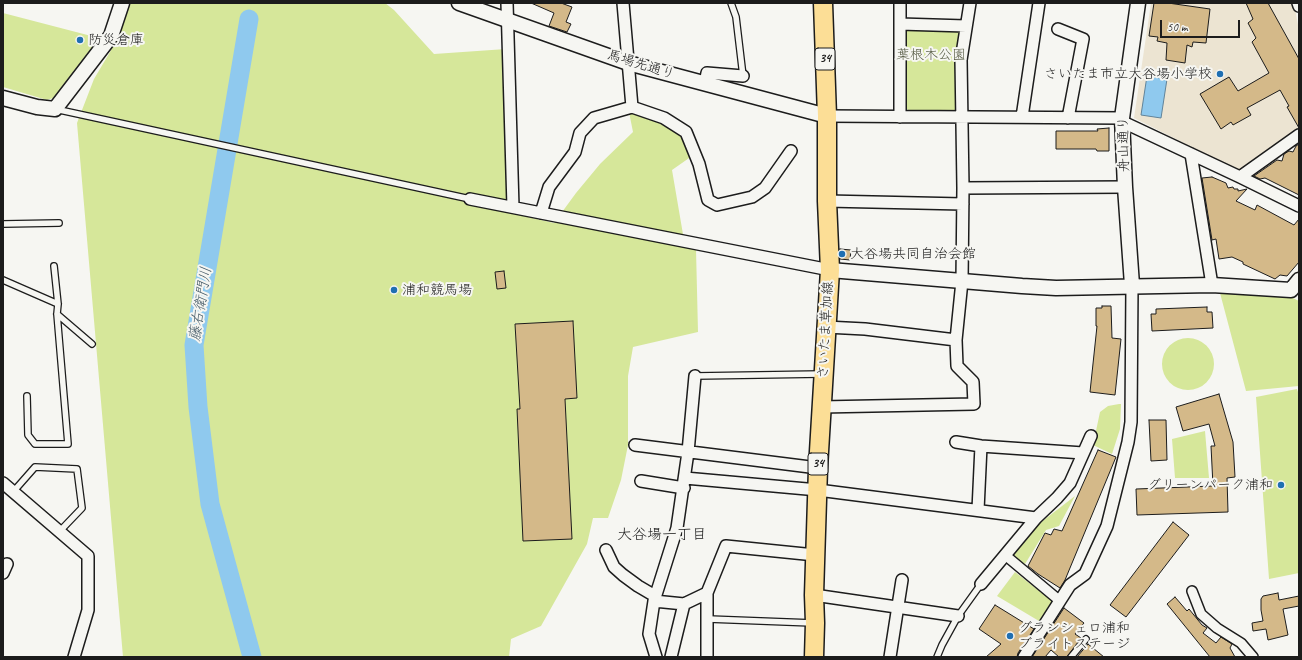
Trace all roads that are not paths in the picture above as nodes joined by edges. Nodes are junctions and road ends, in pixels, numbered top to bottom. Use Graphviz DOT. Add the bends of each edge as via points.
graph roads {
  1 [pos="122,3"];
  2 [pos="459,3"];
  3 [pos="507,3"];
  4 [pos="623,3"];
  5 [pos="731,3"];
  6 [pos="823,3"];
  7 [pos="900,3"];
  8 [pos="970,3"];
  9 [pos="1038,3"];
  10 [pos="1138,3"];
  11 [pos="1298,3"];
  12 [pos="1299,6"];
  13 [pos="508,19"];
  14 [pos="900,24"];
  15 [pos="966,26"];
  16 [pos="1058,29"];
  17 [pos="628,63"];
  18 [pos="743,76"];
  19 [pos="705,83"];
  20 [pos="3,98"];
  21 [pos="632,107"];
  22 [pos="55,109"];
  23 [pos="827,116"];
  24 [pos="900,117"];
  25 [pos="962,117"];
  26 [pos="1022,117"];
  27 [pos="1068,118"];
  28 [pos="1122,120"];
  29 [pos="1299,135"];
  30 [pos="791,151"];
  31 [pos="1191,154"];
  32 [pos="1240,177"];
  33 [pos="1125,187"];
  34 [pos="963,188"];
  35 [pos="470,199"];
  36 [pos="827,201"];
  37 [pos="963,204"];
  38 [pos="1299,206"];
  39 [pos="513,207"];
  40 [pos="541,213"];
  41 [pos="59,223"];
  42 [pos="3,224"];
  43 [pos="54,266"];
  44 [pos="830,270"];
  45 [pos="3,280"];
  46 [pos="962,281"];
  47 [pos="1132,285"];
  48 [pos="1212,285"];
  49 [pos="1296,288"];
  50 [pos="58,304"];
  51 [pos="57,314"];
  52 [pos="826,327"];
  53 [pos="956,340"];
  54 [pos="92,344"];
  55 [pos="824,374"];
  56 [pos="695,376"];
  57 [pos="27,396"];
  58 [pos="821,407"];
  59 [pos="1091,436"];
  60 [pos="956,442"];
  61 [pos="635,445"];
  62 [pos="981,446"];
  63 [pos="688,452"];
  64 [pos="1082,453"];
  65 [pos="818,468"];
  66 [pos="641,481"];
  67 [pos="3,483"];
  68 [pos="685,483"];
  69 [pos="818,490"];
  70 [pos="13,492"];
  71 [pos="978,510"];
  72 [pos="1036,518"];
  73 [pos="59,532"];
  74 [pos="606,550"];
  75 [pos="815,555"];
  76 [pos="1005,556"];
  77 [pos="902,580"];
  78 [pos="981,584"];
  79 [pos="1192,591"];
  80 [pos="707,593"];
  81 [pos="814,595"];
  82 [pos="655,599"];
  83 [pos="1060,601"];
  84 [pos="684,604"];
  85 [pos="897,607"];
  86 [pos="958,616"];
  87 [pos="708,619"];
  88 [pos="815,623"];
  89 [pos="1086,639"];
  90 [pos="74,657"];
  91 [pos="656,657"];
  92 [pos="671,657"];
  93 [pos="707,657"];
  94 [pos="814,657"];
  95 [pos="890,657"];
  96 [pos="937,657"];
  97 [pos="1024,657"];
  98 [pos="1071,657"];
  99 [pos="1253,657"];
  1 -- 22 [label="street" via="110,36"];
  2 -- 13 [label="street, 馬場先通り"];
  3 -- 13 [label="street"];
  4 -- 17 [label="street"];
  5 -- 18 [label="lane" via="736,18"];
  6 -- 23 [label="main road, さいたま草加線 / 34"];
  7 -- 14 [label="street"];
  8 -- 15 [label="street"];
  9 -- 26 [label="street"];
  10 -- 28 [label="street, 舟山通り"];
  11 -- 12 [label="street"];
  13 -- 17 [label="street, 馬場先通り"];
  13 -- 39 [label="street"];
  14 -- 15 [label="street"];
  14 -- 24 [label="street"];
  15 -- 25 [label="street" via="961,60"];
  16 -- 27 [label="street" via="1083,38"];
  17 -- 19 [label="street, 馬場先通り"];
  17 -- 21 [label="street"];
  18 -- 19 [label="street" via="707,73"];
  19 -- 23 [label="street, 馬場先通り"];
  20 -- 22 [label="street"];
  21 -- 30 [label="street" via="664,118 686,132 699,164 708,200 717,204 752,197 765,188"];
  21 -- 40 [label="street" via="594,118 580,133 575,152 549,187"];
  22 -- 35 [label="lane"];
  23 -- 24 [label="street"];
  23 -- 36 [label="main road, さいたま草加線 / 34"];
  24 -- 25 [label="street"];
  25 -- 26 [label="street"];
  25 -- 34 [label="street"];
  26 -- 27 [label="street"];
  27 -- 28 [label="street"];
  28 -- 31 [label="street"];
  28 -- 33 [label="street, 舟山通り"];
  29 -- 32 [label="street"];
  31 -- 32 [label="street"];
  31 -- 48 [label="street"];
  32 -- 38 [label="street"];
  33 -- 34 [label="street"];
  33 -- 47 [label="street, 舟山通り"];
  34 -- 37 [label="street"];
  35 -- 39 [label="street"];
  36 -- 37 [label="street"];
  36 -- 44 [label="main road, さいたま草加線 / 34"];
  37 -- 46 [label="street"];
  39 -- 40 [label="street"];
  40 -- 44 [label="street"];
  41 -- 42 [label="lane"];
  43 -- 50 [label="lane"];
  44 -- 46 [label="street"];
  44 -- 52 [label="main road, さいたま草加線 / 34"];
  45 -- 50 [label="lane"];
  46 -- 47 [label="street" via="1056,288"];
  46 -- 53 [label="street"];
  47 -- 48 [label="street"];
  47 -- 83 [label="street" via="1131,422 1128,442 1106,526 1085,574 1070,585"];
  48 -- 49 [label="street"];
  50 -- 51 [label="lane"];
  51 -- 54 [label="lane"];
  51 -- 57 [label="lane" via="68,444 35,444 28,435"];
  52 -- 53 [label="street"];
  52 -- 55 [label="main road, さいたま草加線 / 34"];
  53 -- 58 [label="street" via="957,366 973,382 974,404"];
  55 -- 56 [label="lane"];
  55 -- 58 [label="main road, さいたま草加線 / 34"];
  56 -- 63 [label="street"];
  58 -- 65 [label="main road, さいたま草加線 / 34"];
  59 -- 64 [label="street"];
  60 -- 62 [label="street"];
  61 -- 63 [label="street"];
  62 -- 64 [label="street"];
  62 -- 71 [label="street"];
  63 -- 65 [label="street"];
  63 -- 68 [label="street"];
  64 -- 72 [label="street" via="1070,483"];
  65 -- 69 [label="main road, さいたま草加線 / 34"];
  66 -- 68 [label="street"];
  67 -- 70 [label="street"];
  68 -- 69 [label="street"];
  68 -- 82 [label="street" via="677,528"];
  69 -- 71 [label="street"];
  69 -- 75 [label="main road, さいたま草加線 / 34"];
  70 -- 73 [label="street"];
  70 -- 73 [label="lane" via="34,467 77,469 82,508"];
  71 -- 72 [label="street"];
  72 -- 76 [label="street"];
  73 -- 90 [label="street" via="88,556 88,610"];
  74 -- 82 [label="street" via="614,566"];
  75 -- 80 [label="street" via="726,546"];
  75 -- 81 [label="main road, さいたま草加線 / 34"];
  76 -- 78 [label="street"];
  76 -- 83 [label="street"];
  77 -- 85 [label="street"];
  78 -- 86 [label="lane"];
  79 -- 99 [label="street" via="1201,614 1241,643"];
  80 -- 84 [label="street"];
  80 -- 87 [label="street"];
  81 -- 85 [label="street"];
  81 -- 88 [label="main road, さいたま草加線 / 34"];
  82 -- 84 [label="street"];
  82 -- 91 [label="street" via="649,634"];
  83 -- 97 [label="street"];
  84 -- 92 [label="street"];
  85 -- 86 [label="street"];
  85 -- 95 [label="street"];
  86 -- 96 [label="lane"];
  87 -- 88 [label="lane"];
  87 -- 93 [label="street"];
  88 -- 94 [label="main road, さいたま草加線 / 34"];
  89 -- 98 [label="lane"];
}
